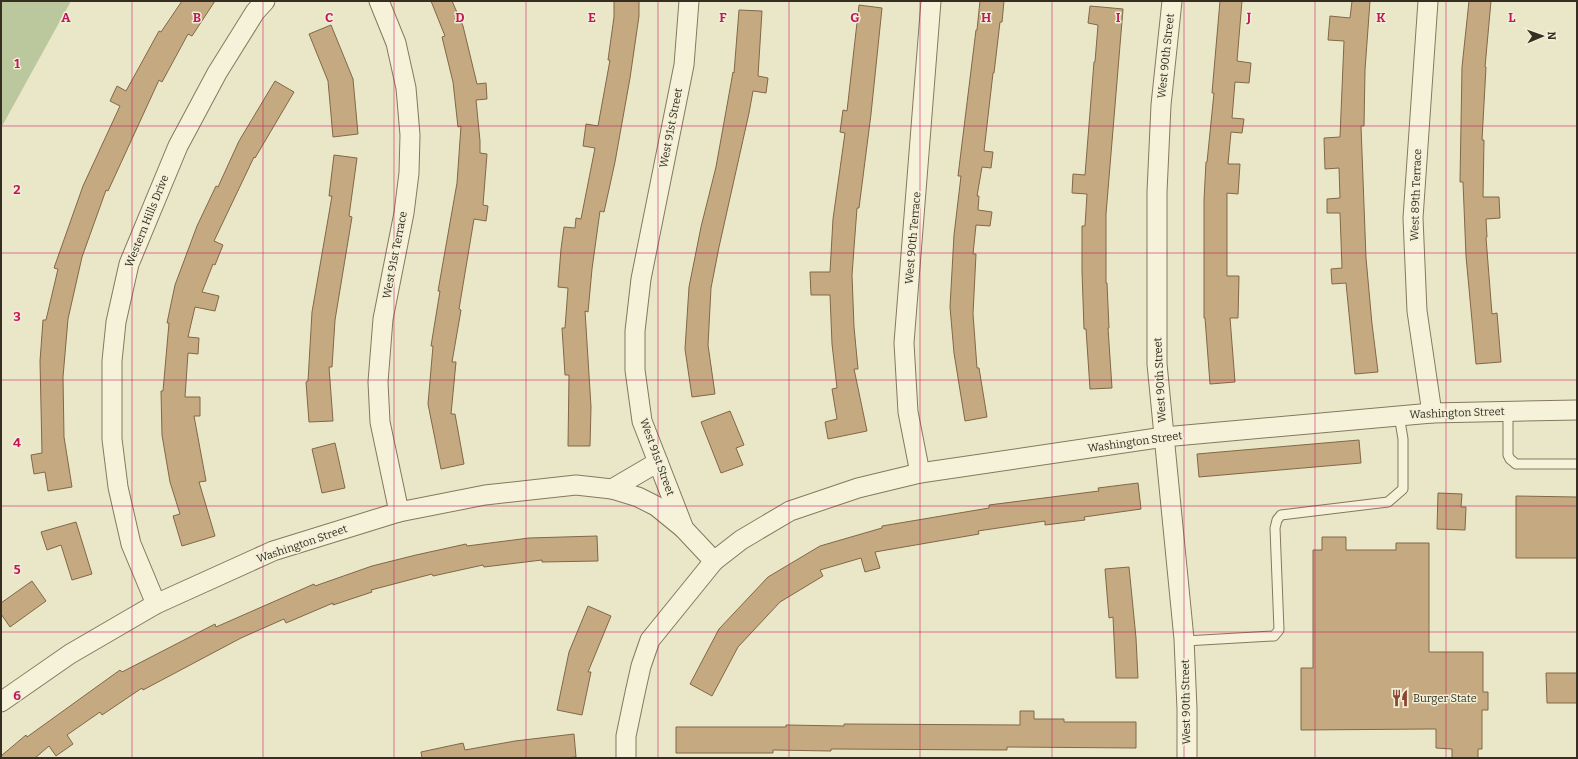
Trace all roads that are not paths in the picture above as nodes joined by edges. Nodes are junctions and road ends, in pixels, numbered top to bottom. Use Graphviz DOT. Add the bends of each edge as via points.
graph roads {
  1 [pos="265,1"];
  2 [pos="379,1"];
  3 [pos="689,1"];
  4 [pos="931,1"];
  5 [pos="1172,1"];
  6 [pos="1428,1"];
  7 [pos="1577,410"];
  8 [pos="1508,411"];
  9 [pos="1432,413"];
  10 [pos="1399,415"];
  11 [pos="1164,437"];
  12 [pos="658,462"];
  13 [pos="1577,464"];
  14 [pos="920,473"];
  15 [pos="612,489"];
  16 [pos="399,512"];
  17 [pos="684,529"];
  18 [pos="714,561"];
  19 [pos="156,604"];
  20 [pos="1184,641"];
  21 [pos="1,702"];
  22 [pos="626,758"];
  23 [pos="1187,758"];
  1 -- 19 [label="street, Western Hills Drive" via="217,73 178,146 129,264 116,322 112,361 112,439 118,487 130,544"];
  2 -- 16 [label="street, West 91st Terrace" via="396,43 406,88 410,135 406,200 383,319 378,382 380,422"];
  3 -- 12 [label="street, West 91st Street" via="684,65 641,279 635,331 636,370 642,421"];
  4 -- 14 [label="street, West 90th Terrace" via="904,343 908,412"];
  5 -- 11 [label="street, West 90th Street" via="1161,105 1157,192 1157,364"];
  6 -- 9 [label="street, West 89th Terrace" via="1413,218 1417,311"];
  7 -- 8 [label="street, Washington Street"];
  8 -- 9 [label="street, Washington Street"];
  8 -- 13 [label="lane" via="1508,455 1516,464"];
  9 -- 10 [label="street, Washington Street"];
  10 -- 11 [label="street, Washington Street"];
  10 -- 20 [label="lane" via="1403,439 1403,489 1393,500 1281,514 1277,520 1275,528 1279,630 1274,636"];
  11 -- 14 [label="street, Washington Street"];
  11 -- 20 [label="street, West 90th Street"];
  12 -- 15 [label="street"];
  12 -- 17 [label="street, West 91st Street"];
  14 -- 18 [label="street, Washington Street" via="858,488 790,511 741,540"];
  15 -- 16 [label="street, Washington Street" via="576,485 538,489 485,495"];
  15 -- 17 [label="street, Washington Street" via="656,506"];
  16 -- 19 [label="street, Washington Street" via="273,551"];
  17 -- 18 [label="street, West 91st Street"];
  18 -- 22 [label="street" via="650,640 630,715 626,736"];
  19 -- 21 [label="street, Washington Street" via="70,654"];
  20 -- 23 [label="street, West 90th Street"];
}
